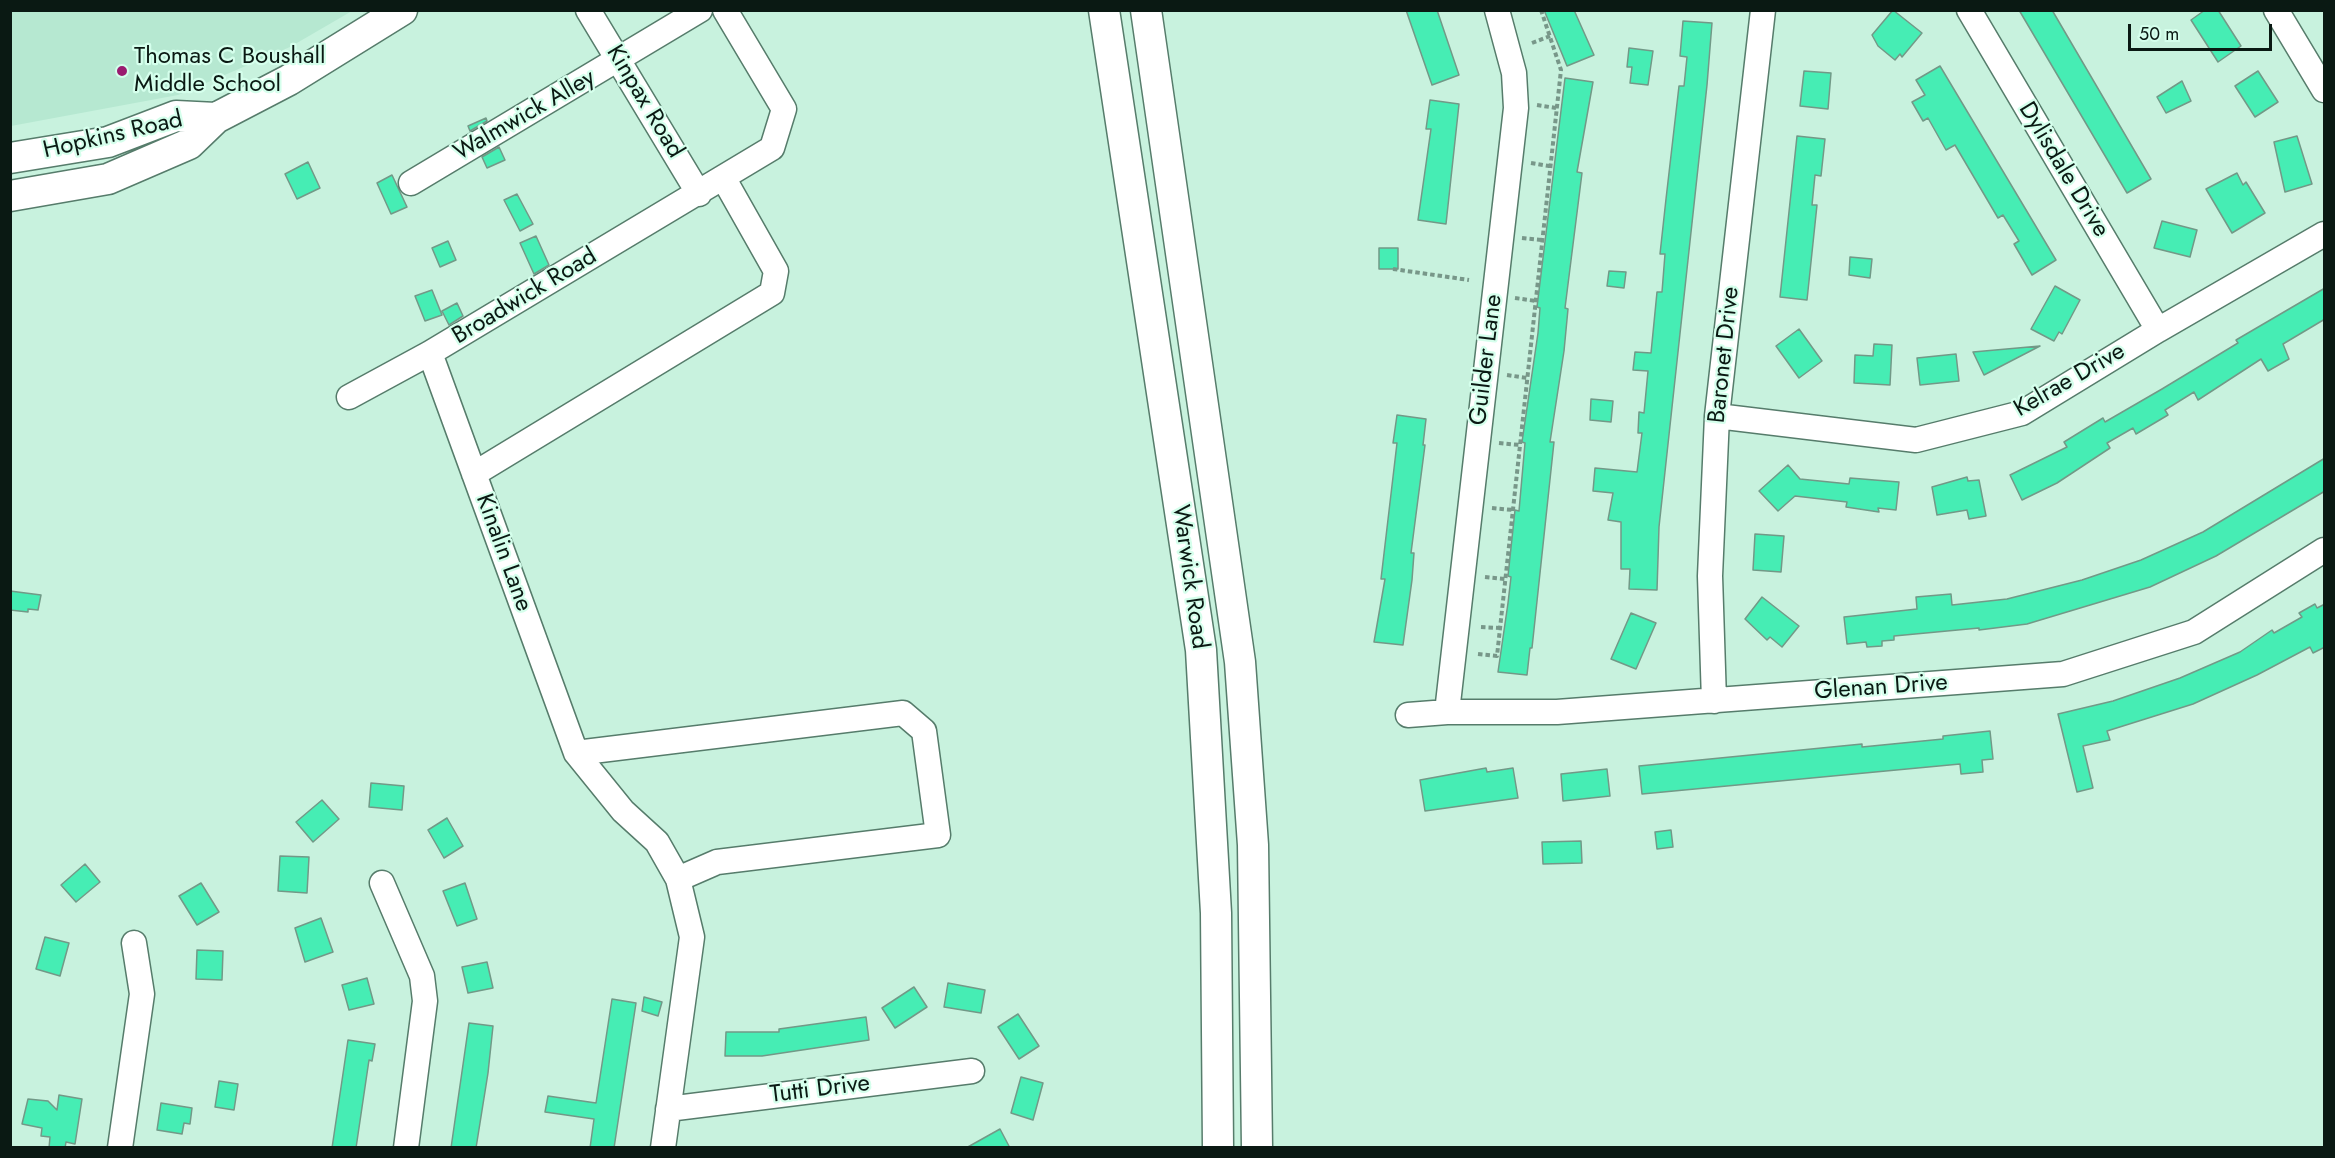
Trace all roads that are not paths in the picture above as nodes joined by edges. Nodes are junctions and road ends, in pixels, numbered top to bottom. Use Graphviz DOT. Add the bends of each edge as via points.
graph roads {
  1 [pos="402,10"];
  2 [pos="588,10"];
  3 [pos="700,10"];
  4 [pos="725,10"];
  5 [pos="1104,10"];
  6 [pos="1146,10"];
  7 [pos="1497,10"];
  8 [pos="1763,10"];
  9 [pos="1969,10"];
  10 [pos="2276,10"];
  11 [pos="620,60"];
  12 [pos="2325,90"];
  13 [pos="216,117"];
  14 [pos="15,158"];
  15 [pos="724,179"];
  16 [pos="411,183"];
  17 [pos="699,194"];
  18 [pos="16,195"];
  19 [pos="2325,234"];
  20 [pos="2158,330"];
  21 [pos="430,353"];
  22 [pos="350,397"];
  23 [pos="1717,416"];
  24 [pos="474,474"];
  25 [pos="2325,550"];
  26 [pos="1714,701"];
  27 [pos="1447,712"];
  28 [pos="1408,715"];
  29 [pos="576,753"];
  30 [pos="678,879"];
  31 [pos="382,883"];
  32 [pos="134,944"];
  33 [pos="972,1071"];
  34 [pos="668,1109"];
  35 [pos="120,1148"];
  36 [pos="406,1148"];
  37 [pos="663,1148"];
  38 [pos="1218,1148"];
  39 [pos="1257,1148"];
  1 -- 13 [label="main road, Hopkins Road" via="290,80"];
  2 -- 11 [label="street, Kinpax Road"];
  3 -- 11 [label="street, Walmwick Alley"];
  4 -- 15 [label="street, Broadwick Road" via="784,109 772,148"];
  5 -- 38 [label="main road, Warwick Road" via="1201,650 1216,913"];
  6 -- 39 [label="main road, Warwick Road" via="1240,662 1253,845"];
  7 -- 27 [label="street, Guilder Lane" via="1514,73 1516,108"];
  8 -- 23 [label="street, Baronet Drive"];
  9 -- 20 [label="street, Dylisdale Drive"];
  10 -- 12 [label="street"];
  11 -- 16 [label="street, Walmwick Alley"];
  11 -- 17 [label="street, Kinpax Road"];
  13 -- 14 [label="main road, Hopkins Road" via="176,116 108,141"];
  13 -- 18 [label="main road, Hopkins Road" via="189,144 108,179"];
  14 -- 18 [label="main road"];
  15 -- 17 [label="street, Broadwick Road"];
  15 -- 24 [label="street" via="776,271 772,293"];
  17 -- 21 [label="street, Broadwick Road"];
  19 -- 20 [label="street, Kelrae Drive"];
  20 -- 23 [label="street, Kelrae Drive" via="2022,413 1916,440"];
  21 -- 22 [label="street, Broadwick Road"];
  21 -- 24 [label="street, Kinalin Lane"];
  23 -- 26 [label="street, Baronet Drive" via="1710,576"];
  24 -- 29 [label="street, Kinalin Lane"];
  25 -- 26 [label="street, Glenan Drive" via="2194,632 2063,674"];
  26 -- 27 [label="street, Glenan Drive" via="1557,712"];
  27 -- 28 [label="street, Glenan Drive"];
  29 -- 30 [label="street, Kinalin Lane" via="623,811 657,842"];
  29 -- 30 [label="street" via="903,712 924,731 938,835 717,862"];
  30 -- 34 [label="street, Kinalin Lane" via="692,937"];
  31 -- 36 [label="street" via="422,976 425,1001"];
  32 -- 35 [label="street" via="142,994"];
  33 -- 34 [label="street, Tutti Drive"];
  34 -- 37 [label="street, Kinalin Lane"];
}
